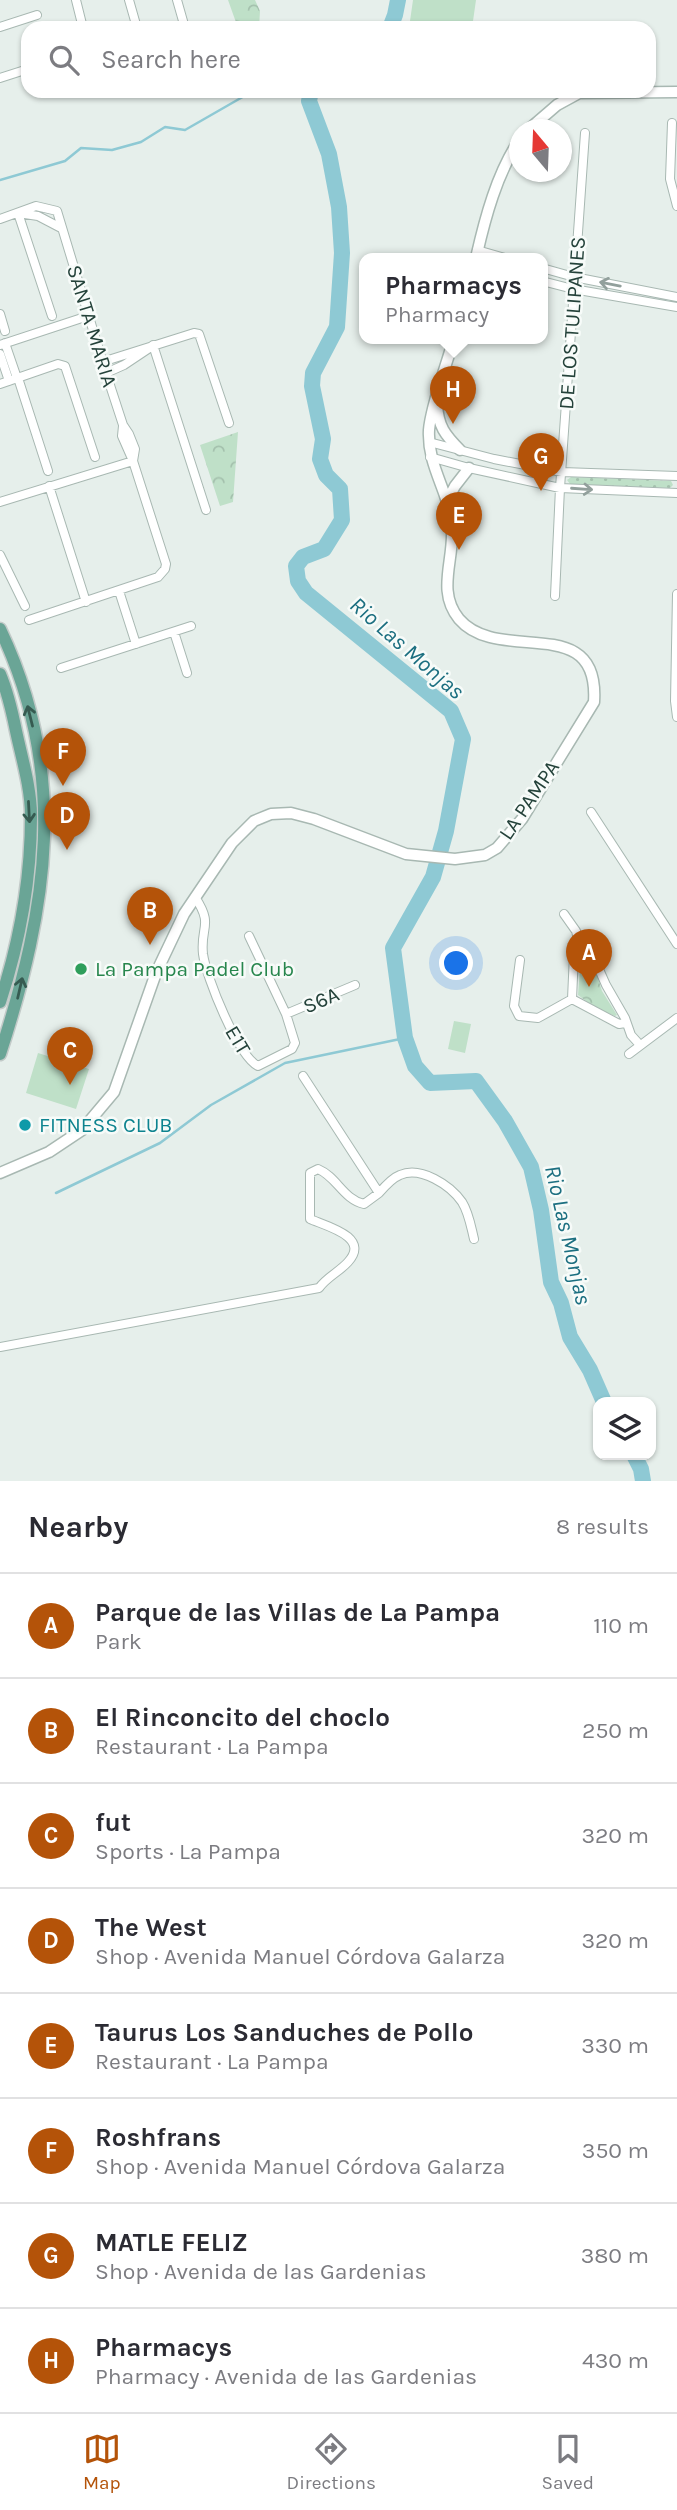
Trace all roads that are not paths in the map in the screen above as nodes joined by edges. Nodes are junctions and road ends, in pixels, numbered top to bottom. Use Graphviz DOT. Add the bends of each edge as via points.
graph roads {
  1 [pos="76,0"];
  2 [pos="128,0"];
  3 [pos="177,0"];
  4 [pos="37,15"];
  5 [pos="81,21"];
  6 [pos="134,21"];
  7 [pos="183,21"];
  8 [pos="0,27"];
  9 [pos="21,71"];
  10 [pos="0,78"];
  11 [pos="656,92"];
  12 [pos="677,92"];
  13 [pos="569,98"];
  14 [pos="540,119"];
  15 [pos="672,124"];
  16 [pos="585,133"];
  17 [pos="509,155"];
  18 [pos="677,206"];
  19 [pos="19,213"];
  20 [pos="0,219"];
  21 [pos="61,228"];
  22 [pos="476,253"];
  23 [pos="548,270"];
  24 [pos="574,277"];
  25 [pos="548,283"];
  26 [pos="573,289"];
  27 [pos="677,297"];
  28 [pos="677,307"];
  29 [pos="0,314"];
  30 [pos="52,316"];
  31 [pos="88,316"];
  32 [pos="5,331"];
  33 [pos="2,344"];
  34 [pos="452,344"];
  35 [pos="153,345"];
  36 [pos="0,354"];
  37 [pos="102,362"];
  38 [pos="106,373"];
  39 [pos="11,380"];
  40 [pos="437,399"];
  41 [pos="229,423"];
  42 [pos="429,442"];
  43 [pos="460,450"];
  44 [pos="95,457"];
  45 [pos="430,457"];
  46 [pos="133,461"];
  47 [pos="469,468"];
  48 [pos="48,471"];
  49 [pos="562,472"];
  50 [pos="677,477"];
  51 [pos="49,486"];
  52 [pos="560,488"];
  53 [pos="677,493"];
  54 [pos="448,499"];
  55 [pos="0,502"];
  56 [pos="206,510"];
  57 [pos="0,555"];
  58 [pos="119,591"];
  59 [pos="677,594"];
  60 [pos="555,596"];
  61 [pos="86,603"];
  62 [pos="25,606"];
  63 [pos="29,620"];
  64 [pos="191,626"];
  65 [pos="0,629"];
  66 [pos="174,632"];
  67 [pos="136,644"];
  68 [pos="61,668"];
  69 [pos="187,673"];
  70 [pos="0,674"];
  71 [pos="677,717"];
  72 [pos="592,812"];
  73 [pos="194,897"];
  74 [pos="564,914"];
  75 [pos="250,936"];
  76 [pos="677,944"];
  77 [pos="580,947"];
  78 [pos="520,960"];
  79 [pos="355,985"];
  80 [pos="572,999"];
  81 [pos="0,1002"];
  82 [pos="286,1014"];
  83 [pos="677,1018"];
  84 [pos="625,1023"];
  85 [pos="640,1045"];
  86 [pos="0,1054"];
  87 [pos="629,1054"];
  88 [pos="303,1076"];
  89 [pos="2,1172"];
  90 [pos="379,1193"];
  91 [pos="474,1239"];
  92 [pos="0,1347"];
  1 -- 5 [label="street"];
  2 -- 6 [label="street"];
  3 -- 7 [label="street"];
  4 -- 8 [label="street"];
  9 -- 10 [label="street"];
  11 -- 12 [label="street"];
  13 -- 14 [label="street"];
  15 -- 18 [label="street" via="670,174"];
  16 -- 24 [label="street, DE LOS TULIPANES"];
  17 -- 22 [label="street"];
  19 -- 20 [label="street, SANTA MARIA"];
  19 -- 21 [label="street"];
  19 -- 21 [label="street, SANTA MARIA" via="36,206 57,211"];
  19 -- 30 [label="street"];
  21 -- 31 [label="street, SANTA MARIA"];
  23 -- 24 [label="street"];
  24 -- 26 [label="street, DE LOS TULIPANES"];
  27 -- 24 [label="street, one-way"];
  25 -- 26 [label="street"];
  26 -- 28 [label="street"];
  26 -- 49 [label="street, DE LOS TULIPANES"];
  29 -- 32 [label="street"];
  31 -- 33 [label="street"];
  31 -- 37 [label="street, SANTA MARIA"];
  33 -- 39 [label="street"];
  34 -- 40 [label="street, LA PAMPA"];
  35 -- 37 [label="street"];
  35 -- 38 [label="street"];
  35 -- 41 [label="street" via="199,334"];
  35 -- 56 [label="street"];
  36 -- 39 [label="street"];
  37 -- 38 [label="street, SANTA MARIA"];
  38 -- 46 [label="street, SANTA MARIA"];
  39 -- 44 [label="street" via="58,364 65,366"];
  39 -- 48 [label="street"];
  40 -- 42 [label="street, LA PAMPA"];
  40 -- 43 [label="street" via="442,431"];
  42 -- 43 [label="street"];
  42 -- 45 [label="street, LA PAMPA"];
  43 -- 49 [label="street"];
  45 -- 47 [label="street"];
  45 -- 54 [label="street, LA PAMPA"];
  46 -- 51 [label="street"];
  46 -- 58 [label="street, SANTA MARIA" via="166,564 158,577"];
  47 -- 52 [label="street"];
  47 -- 54 [label="street"];
  49 -- 50 [label="street"];
  49 -- 52 [label="street, DE LOS TULIPANES"];
  51 -- 55 [label="street"];
  51 -- 61 [label="street"];
  52 -- 53 [label="street, one-way"];
  52 -- 60 [label="street, DE LOS TULIPANES"];
  54 -- 73 [label="street, LA PAMPA" via="453,533 447,576 449,604 460,619 481,635 568,648 591,668 595,685 594,702 522,819 497,848 485,855 455,859 406,854 314,819 271,814 243,831"];
  57 -- 62 [label="street"];
  58 -- 61 [label="street"];
  58 -- 67 [label="street"];
  59 -- 71 [label="street"];
  61 -- 63 [label="street"];
  64 -- 66 [label="street"];
  86 -- 65 [label="main road, one-way" via="36,916 46,831 43,777 30,712"];
  66 -- 67 [label="street"];
  66 -- 69 [label="street"];
  67 -- 68 [label="street"];
  70 -- 81 [label="main road, one-way" via="26,772 31,815 24,901"];
  72 -- 76 [label="street"];
  73 -- 82 [label="street, E1T" via="206,921 203,956 215,991 232,1034 254,1064 295,1046"];
  73 -- 89 [label="street, LA PAMPA" via="156,973 114,1092 82,1130 49,1152"];
  74 -- 77 [label="street"];
  75 -- 82 [label="street, E1T"];
  77 -- 80 [label="street" via="574,954"];
  77 -- 84 [label="street" via="594,958"];
  78 -- 80 [label="street" via="514,1006 519,1016 538,1018"];
  79 -- 82 [label="street, S6A"];
  80 -- 84 [label="street"];
  83 -- 85 [label="street"];
  84 -- 85 [label="street"];
  85 -- 87 [label="street"];
  88 -- 90 [label="street"];
  90 -- 91 [label="street" via="401,1174 427,1175 462,1202"];
  90 -- 92 [label="street" via="364,1204 352,1201 326,1173 318,1169 310,1173 310,1219 348,1236 354,1245 351,1258 319,1288"];
}
